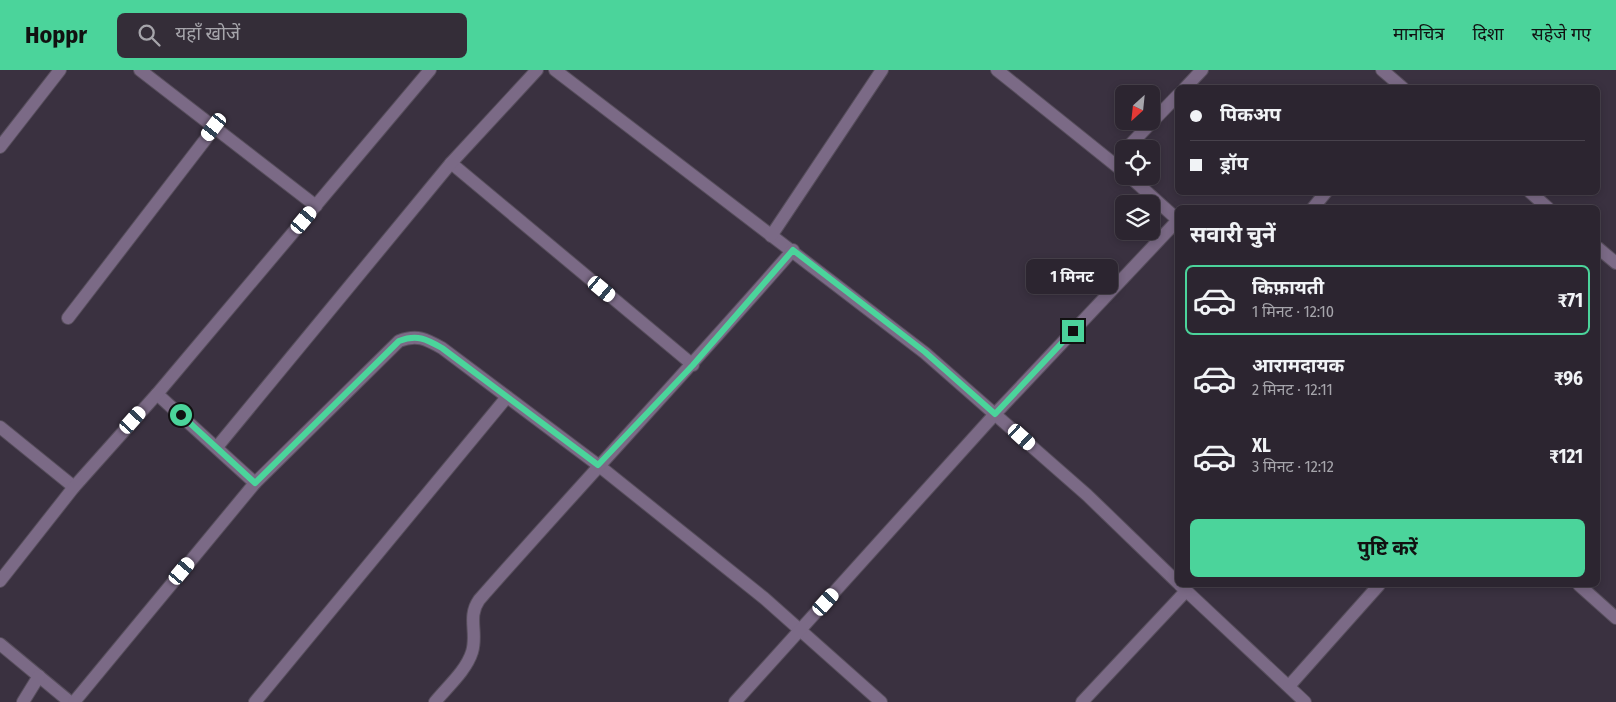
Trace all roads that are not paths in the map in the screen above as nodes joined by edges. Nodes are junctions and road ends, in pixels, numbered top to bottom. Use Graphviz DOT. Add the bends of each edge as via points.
graph roads {
  1 [pos="60,70"];
  2 [pos="140,70"];
  3 [pos="430,70"];
  4 [pos="537,70"];
  5 [pos="555,70"];
  6 [pos="882,70"];
  7 [pos="997,70"];
  8 [pos="1202,70"];
  9 [pos="1390,73"];
  10 [pos="1188,85"];
  11 [pos="1400,85"];
  12 [pos="1175,98"];
  13 [pos="214,127"];
  14 [pos="1135,140"];
  15 [pos="0,147"];
  16 [pos="1115,160"];
  17 [pos="452,163"];
  18 [pos="1112,163"];
  19 [pos="1115,165"];
  20 [pos="1139,185"];
  21 [pos="1324,195"];
  22 [pos="1533,195"];
  23 [pos="1315,205"];
  24 [pos="1545,205"];
  25 [pos="316,206"];
  26 [pos="1175,217"];
  27 [pos="1175,223"];
  28 [pos="771,236"];
  29 [pos="793,250"];
  30 [pos="1600,250"];
  31 [pos="1616,263"];
  32 [pos="68,318"];
  33 [pos="693,365"];
  34 [pos="157,394"];
  35 [pos="507,397"];
  36 [pos="995,414"];
  37 [pos="0,427"];
  38 [pos="217,448"];
  39 [pos="598,465"];
  40 [pos="255,483"];
  41 [pos="74,487"];
  42 [pos="1175,580"];
  43 [pos="0,581"];
  44 [pos="1180,587"];
  45 [pos="1182,587"];
  46 [pos="1377,587"];
  47 [pos="1581,587"];
  48 [pos="1615,615"];
  49 [pos="801,631"];
  50 [pos="0,644"];
  51 [pos="39,676"];
  52 [pos="1289,686"];
  53 [pos="23,702"];
  54 [pos="70,702"];
  55 [pos="74,702"];
  56 [pos="255,702"];
  57 [pos="435,702"];
  58 [pos="735,702"];
  59 [pos="881,702"];
  60 [pos="1082,702"];
  61 [pos="1305,702"];
  1 -- 15 [label="street"];
  2 -- 13 [label="street"];
  3 -- 25 [label="street"];
  4 -- 17 [label="street"];
  5 -- 28 [label="street"];
  6 -- 28 [label="street"];
  7 -- 18 [label="street"];
  8 -- 10 [label="street"];
  9 -- 11 [label="street"];
  12 -- 14 [label="street"];
  13 -- 25 [label="street"];
  13 -- 32 [label="street"];
  16 -- 18 [label="street"];
  17 -- 33 [label="street"];
  17 -- 38 [label="street"];
  18 -- 19 [label="street"];
  20 -- 26 [label="street"];
  21 -- 23 [label="street"];
  22 -- 24 [label="street"];
  25 -- 34 [label="street"];
  27 -- 36 [label="street"];
  28 -- 29 [label="street"];
  29 -- 33 [label="street"];
  29 -- 36 [label="street" via="925,352"];
  30 -- 31 [label="street"];
  33 -- 39 [label="street"];
  34 -- 38 [label="street"];
  34 -- 41 [label="street"];
  35 -- 39 [label="street"];
  35 -- 40 [label="street" via="442,348 423,337 410,336 399,341"];
  35 -- 56 [label="street"];
  36 -- 42 [label="street" via="1088,495"];
  36 -- 49 [label="street"];
  37 -- 41 [label="street"];
  38 -- 40 [label="street"];
  39 -- 49 [label="street"];
  39 -- 57 [label="street" via="473,608 474,643 468,662"];
  40 -- 55 [label="street"];
  41 -- 43 [label="street"];
  44 -- 60 [label="street"];
  45 -- 52 [label="street"];
  46 -- 52 [label="street"];
  47 -- 48 [label="street"];
  49 -- 58 [label="street"];
  49 -- 59 [label="street"];
  50 -- 51 [label="street"];
  51 -- 53 [label="street"];
  51 -- 54 [label="street"];
  52 -- 61 [label="street"];
}
